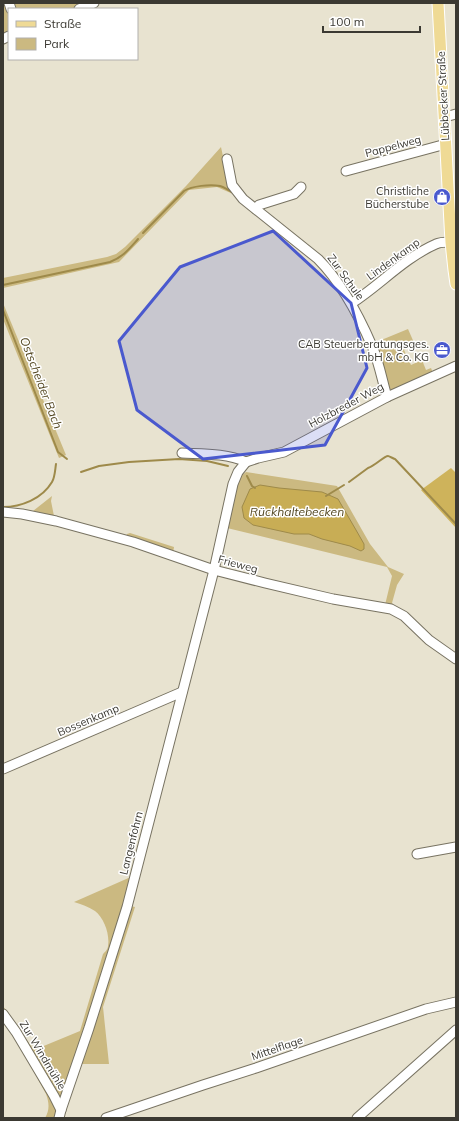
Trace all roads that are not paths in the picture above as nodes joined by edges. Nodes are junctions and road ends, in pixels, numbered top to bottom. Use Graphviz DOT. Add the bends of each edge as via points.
graph roads {
  1 [pos="94,3"];
  2 [pos="438,3"];
  3 [pos="82,8"];
  4 [pos="456,114"];
  5 [pos="445,117"];
  6 [pos="446,144"];
  7 [pos="227,158"];
  8 [pos="346,171"];
  9 [pos="301,188"];
  10 [pos="452,200"];
  11 [pos="256,209"];
  12 [pos="451,242"];
  13 [pos="456,284"];
  14 [pos="352,303"];
  15 [pos="456,366"];
  16 [pos="387,397"];
  17 [pos="182,453"];
  18 [pos="246,462"];
  19 [pos="3,512"];
  20 [pos="214,570"];
  21 [pos="456,659"];
  22 [pos="182,692"];
  23 [pos="3,769"];
  24 [pos="456,847"];
  25 [pos="417,854"];
  26 [pos="456,1002"];
  27 [pos="3,1014"];
  28 [pos="456,1030"];
  29 [pos="60,1114"];
  30 [pos="106,1118"];
  31 [pos="357,1118"];
  1 -- 3 [label="street"];
  2 -- 5 [label="main road, Lübbecker Straße"];
  4 -- 5 [label="street"];
  5 -- 6 [label="main road, Lübbecker Straße"];
  6 -- 8 [label="street, Pappelweg"];
  6 -- 10 [label="main road, Lübbecker Straße"];
  7 -- 11 [label="street, Zur Schule" via="232,185 243,199"];
  9 -- 11 [label="street" via="294,194 258,205"];
  10 -- 12 [label="main road, Lübbecker Straße"];
  11 -- 14 [label="street, Zur Schule" via="325,265"];
  12 -- 13 [label="main road, Lübbecker Straße"];
  12 -- 14 [label="street, Lindenkamp" via="437,244 418,254"];
  14 -- 16 [label="street, Zur Schule" via="372,347"];
  15 -- 16 [label="street, Holzbreder Weg"];
  16 -- 18 [label="street, Holzbreder Weg" via="284,452"];
  17 -- 18 [label="street" via="217,455"];
  18 -- 20 [label="street" via="233,484"];
  19 -- 20 [label="street, Frieweg" via="64,523 133,542"];
  20 -- 21 [label="street, Frieweg" via="391,610 404,616 429,640"];
  20 -- 22 [label="street, Langenfohrn"];
  22 -- 23 [label="street, Bossenkamp"];
  22 -- 29 [label="street, Langenfohrn" via="127,907"];
  24 -- 25 [label="street"];
  26 -- 30 [label="street, Mittelflage" via="426,1009"];
  27 -- 29 [label="street, Zur Windmühle" via="54,1096"];
  28 -- 31 [label="street"];
}
